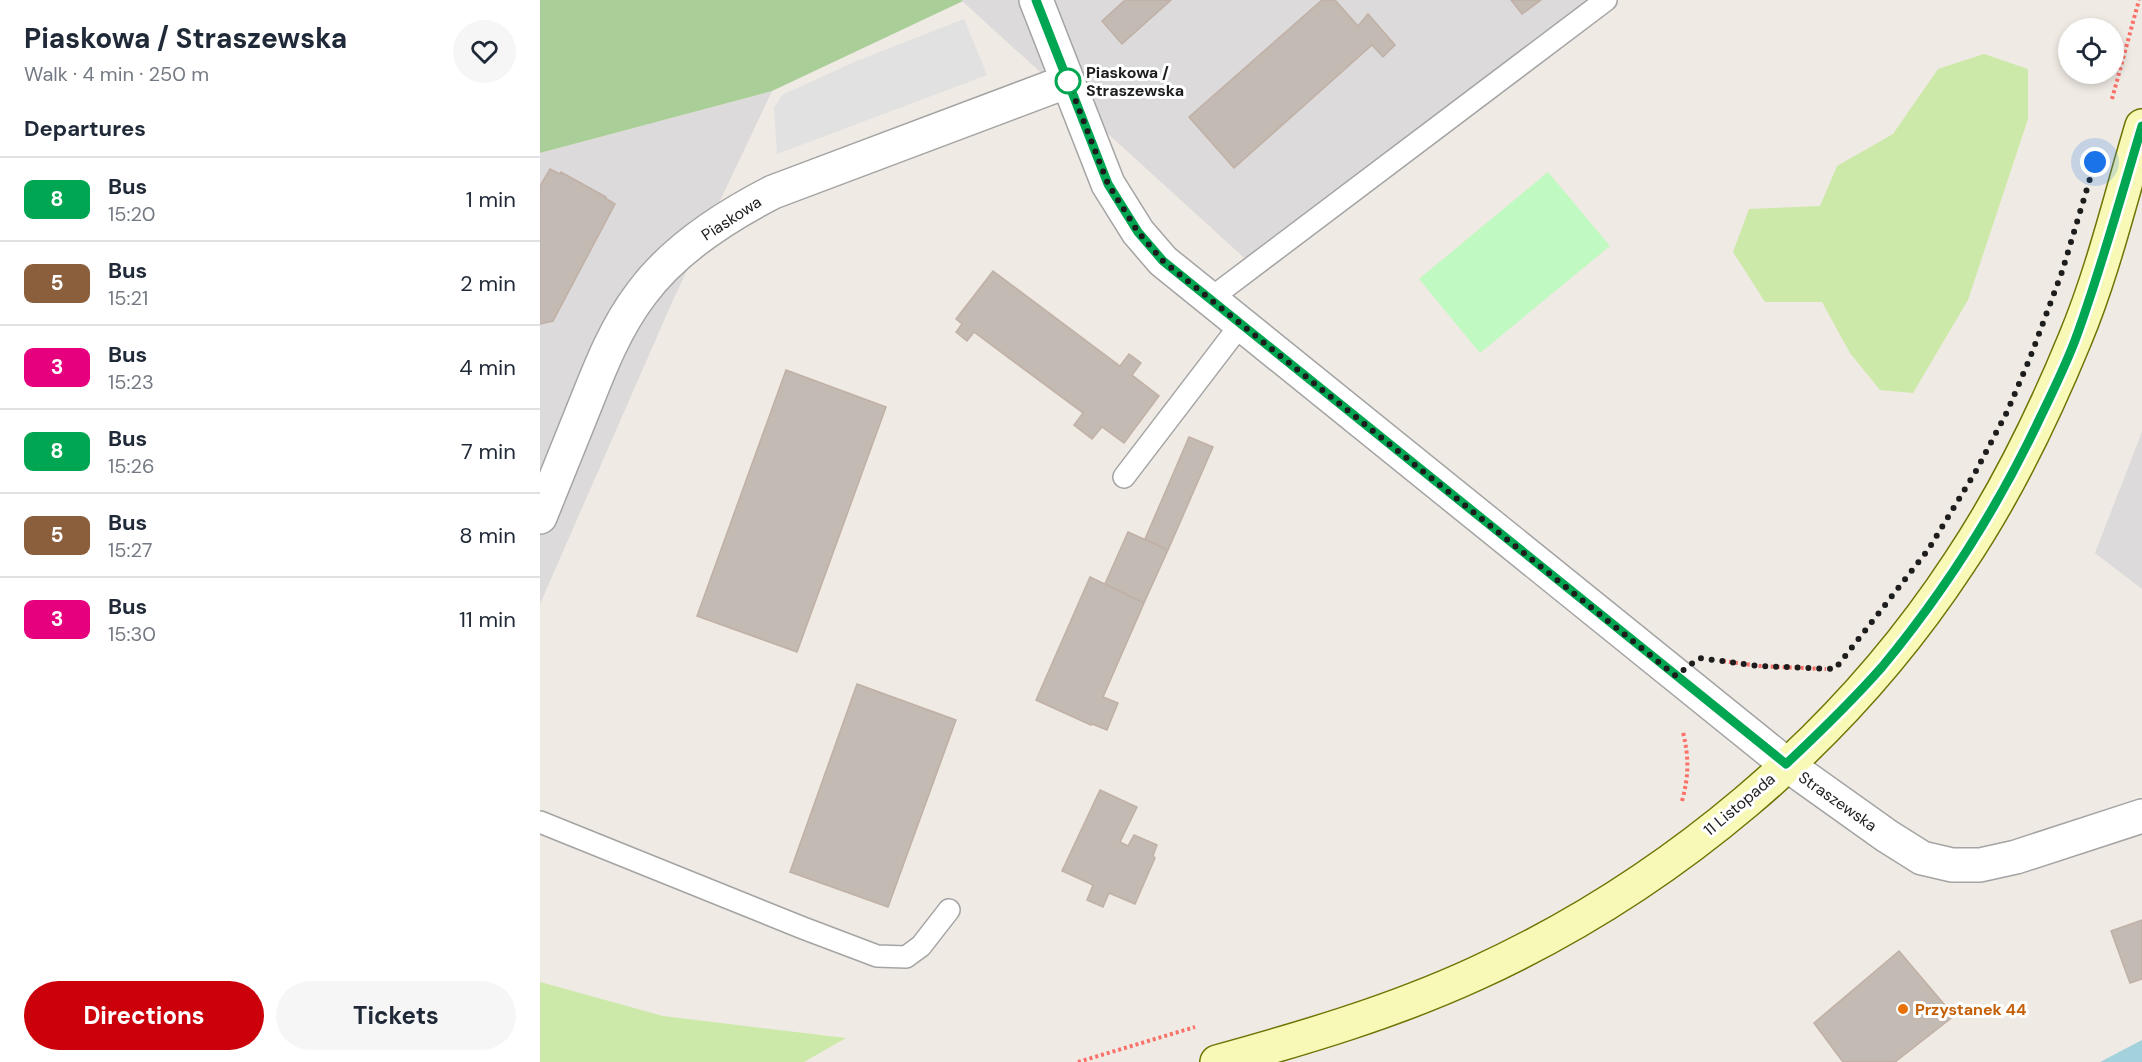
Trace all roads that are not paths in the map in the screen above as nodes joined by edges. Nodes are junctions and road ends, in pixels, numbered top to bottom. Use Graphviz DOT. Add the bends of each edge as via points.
graph roads {
  1 [pos="1036,0"];
  2 [pos="1605,0"];
  3 [pos="1068,81"];
  4 [pos="2142,126"];
  5 [pos="1210,299"];
  6 [pos="1241,324"];
  7 [pos="1124,477"];
  8 [pos="540,517"];
  9 [pos="1786,764"];
  10 [pos="2142,816"];
  11 [pos="540,822"];
  12 [pos="949,910"];
  13 [pos="1217,1062"];
  1 -- 3 [label="street, Straszewska"];
  2 -- 5 [label="lane"];
  3 -- 5 [label="street, Straszewska" via="1108,184 1138,232 1163,261"];
  3 -- 8 [label="street, Piaskowa" via="773,192 737,210 701,236 641,293 624,319 607,351"];
  4 -- 9 [label="main road, 11 Listopada" via="2077,336 1995,506 1959,564 1881,668"];
  5 -- 6 [label="street, Straszewska"];
  6 -- 7 [label="lane"];
  6 -- 9 [label="street, Straszewska"];
  9 -- 10 [label="street, Straszewska" via="1922,858 1952,865 1980,865 2016,857"];
  9 -- 13 [label="main road, 11 Listopada" via="1749,799 1652,874 1542,940 1399,1005 1298,1040"];
  11 -- 12 [label="lane" via="877,956 906,957 921,946"];
}
